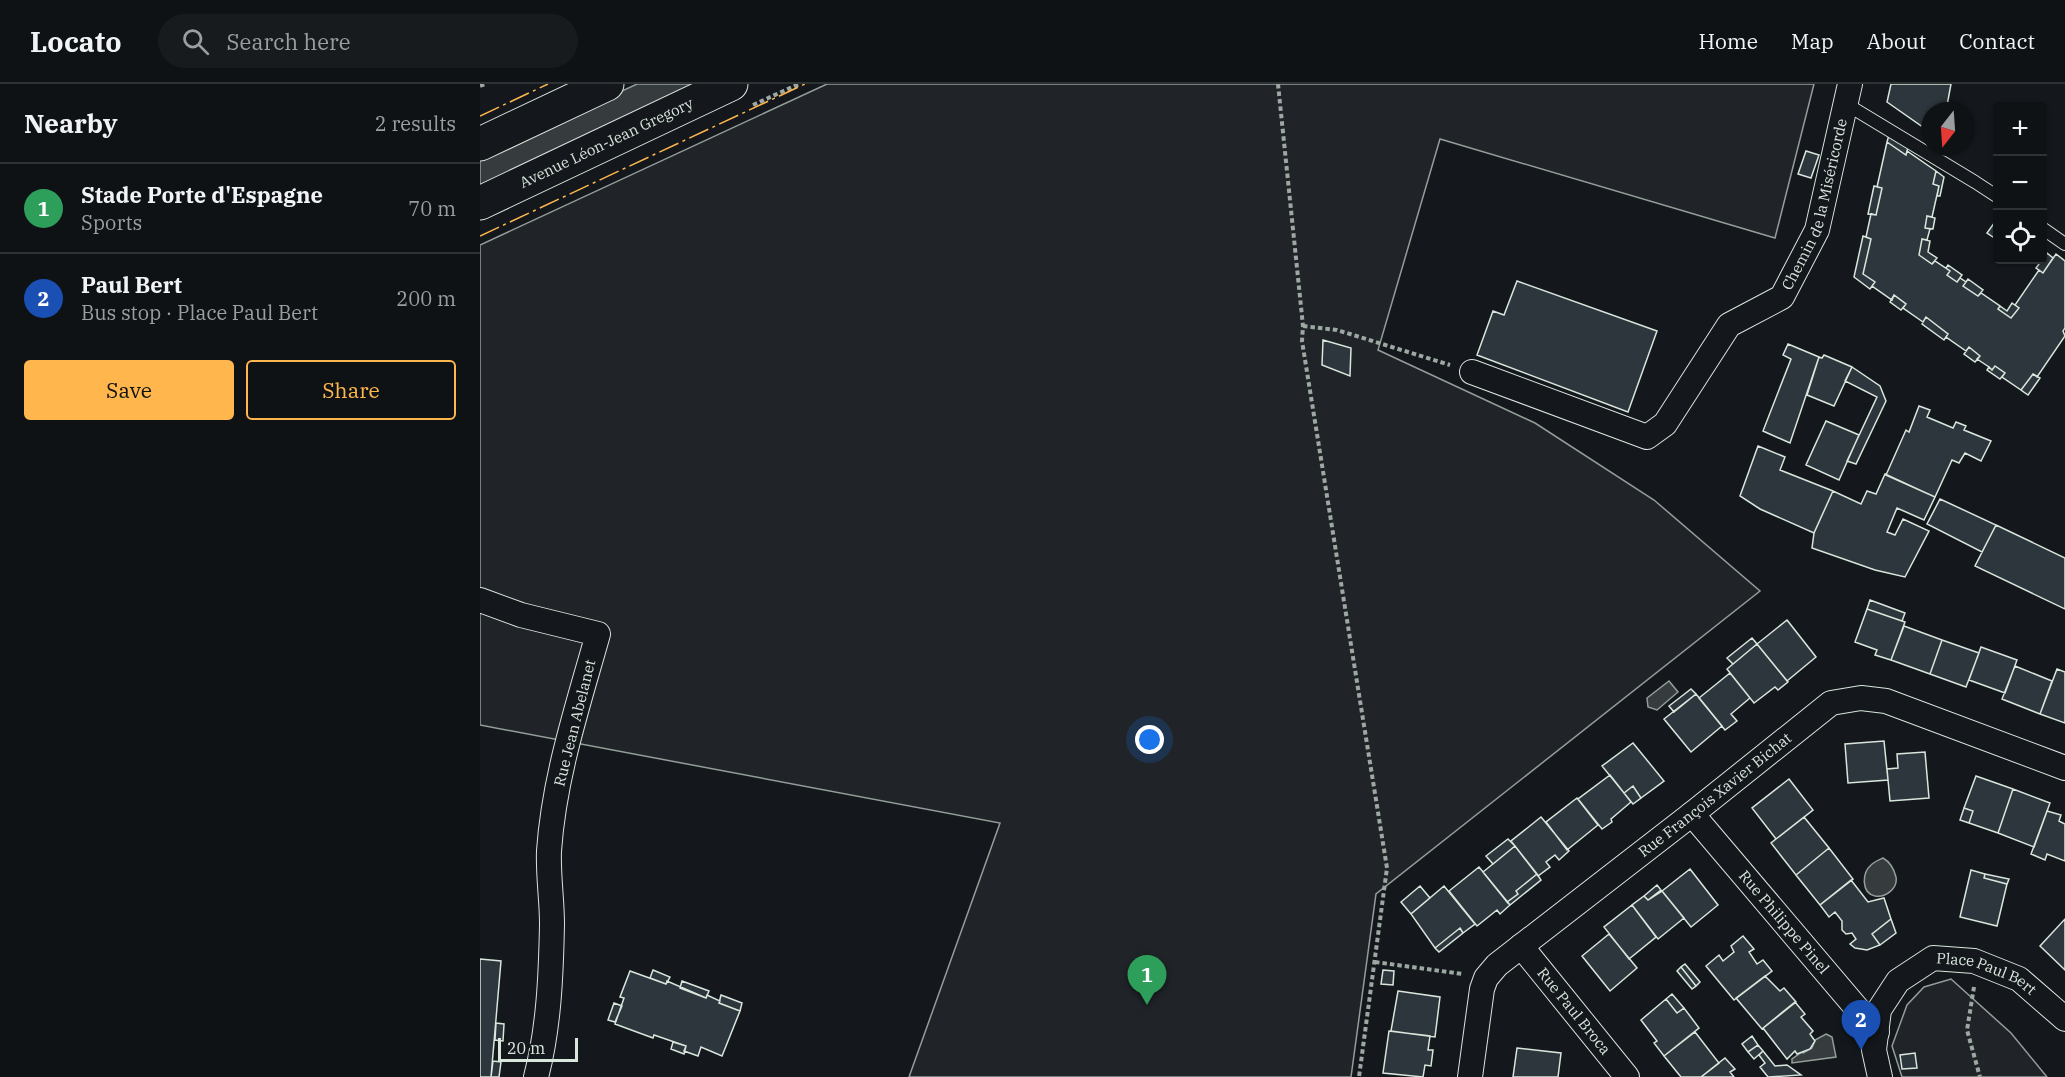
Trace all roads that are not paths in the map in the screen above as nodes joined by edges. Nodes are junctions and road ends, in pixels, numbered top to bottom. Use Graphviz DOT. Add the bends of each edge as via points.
graph roads {
  1 [pos="607,84"];
  2 [pos="731,84"];
  3 [pos="1848,94"];
  4 [pos="480,144"];
  5 [pos="1993,194"];
  6 [pos="480,203"];
  7 [pos="2047,231"];
  8 [pos="2065,244"];
  9 [pos="1472,372"];
  10 [pos="480,600"];
  11 [pos="2065,768"];
  12 [pos="1692,814"];
  13 [pos="1521,946"];
  14 [pos="2065,1019"];
  15 [pos="1877,1032"];
  16 [pos="536,1077"];
  17 [pos="1470,1077"];
  18 [pos="1627,1077"];
  19 [pos="1880,1077"];
  1 -- 4 [label="street"];
  2 -- 6 [label="street, Avenue Léon-Jean Gregory"];
  3 -- 5 [label="lane"];
  3 -- 9 [label="street, Chemin de la Miséricorde" via="1817,230 1782,297 1730,325 1665,424 1647,437"];
  7 -- 8 [label="lane"];
  10 -- 16 [label="street, Rue Jean Abelanet" via="521,615 598,634 562,762 549,852 549,981 543,1050"];
  11 -- 12 [label="street, Rue François Xavier Bichat" via="1886,701 1861,698 1831,704"];
  12 -- 13 [label="street, Rue François Xavier Bichat"];
  12 -- 15 [label="street, Rue Philippe Pinel"];
  13 -- 17 [label="street, Rue François Xavier Bichat" via="1486,978"];
  13 -- 18 [label="street, Rue Paul Broca"];
  14 -- 15 [label="street, Place Paul Bert" via="2019,979 1974,961 1934,958 1898,981 1878,1010"];
  15 -- 19 [label="street, Place Paul Bert" via="1874,1050"];
}
